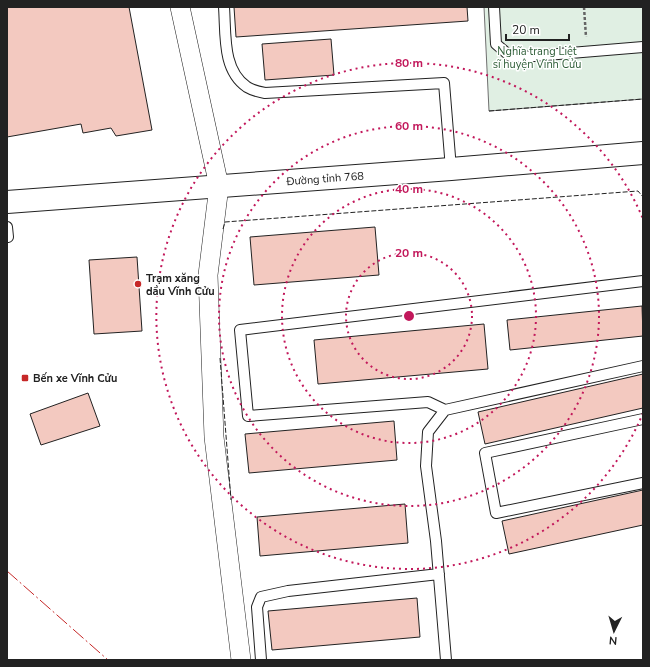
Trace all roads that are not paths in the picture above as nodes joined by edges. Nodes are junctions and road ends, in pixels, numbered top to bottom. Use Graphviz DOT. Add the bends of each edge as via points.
graph roads {
  1 [pos="180,7"];
  2 [pos="224,7"];
  3 [pos="494,7"];
  4 [pos="643,47"];
  5 [pos="643,153"];
  6 [pos="451,169"];
  7 [pos="219,186"];
  8 [pos="7,202"];
  9 [pos="643,281"];
  10 [pos="643,366"];
  11 [pos="446,410"];
  12 [pos="643,419"];
  13 [pos="643,483"];
  14 [pos="439,574"];
  15 [pos="241,660"];
  16 [pos="261,660"];
  17 [pos="446,660"];
  1 -- 7 [label="street"];
  2 -- 6 [label="lane" via="228,60 237,78 248,88 265,93 444,83"];
  3 -- 4 [label="lane" via="496,44 510,56"];
  5 -- 6 [label="main road, Đường tỉnh 768"];
  6 -- 7 [label="main road, Đường tỉnh 768"];
  7 -- 8 [label="main road, Đường tỉnh 768"];
  7 -- 15 [label="street" via="208,275 214,437"];
  9 -- 11 [label="lane" via="240,330 248,416 428,402"];
  10 -- 11 [label="lane"];
  11 -- 14 [label="lane" via="428,432 426,466"];
  12 -- 13 [label="lane" via="485,454 496,513"];
  14 -- 16 [label="lane" via="288,591 261,598 257,607"];
  14 -- 17 [label="lane"];
}
